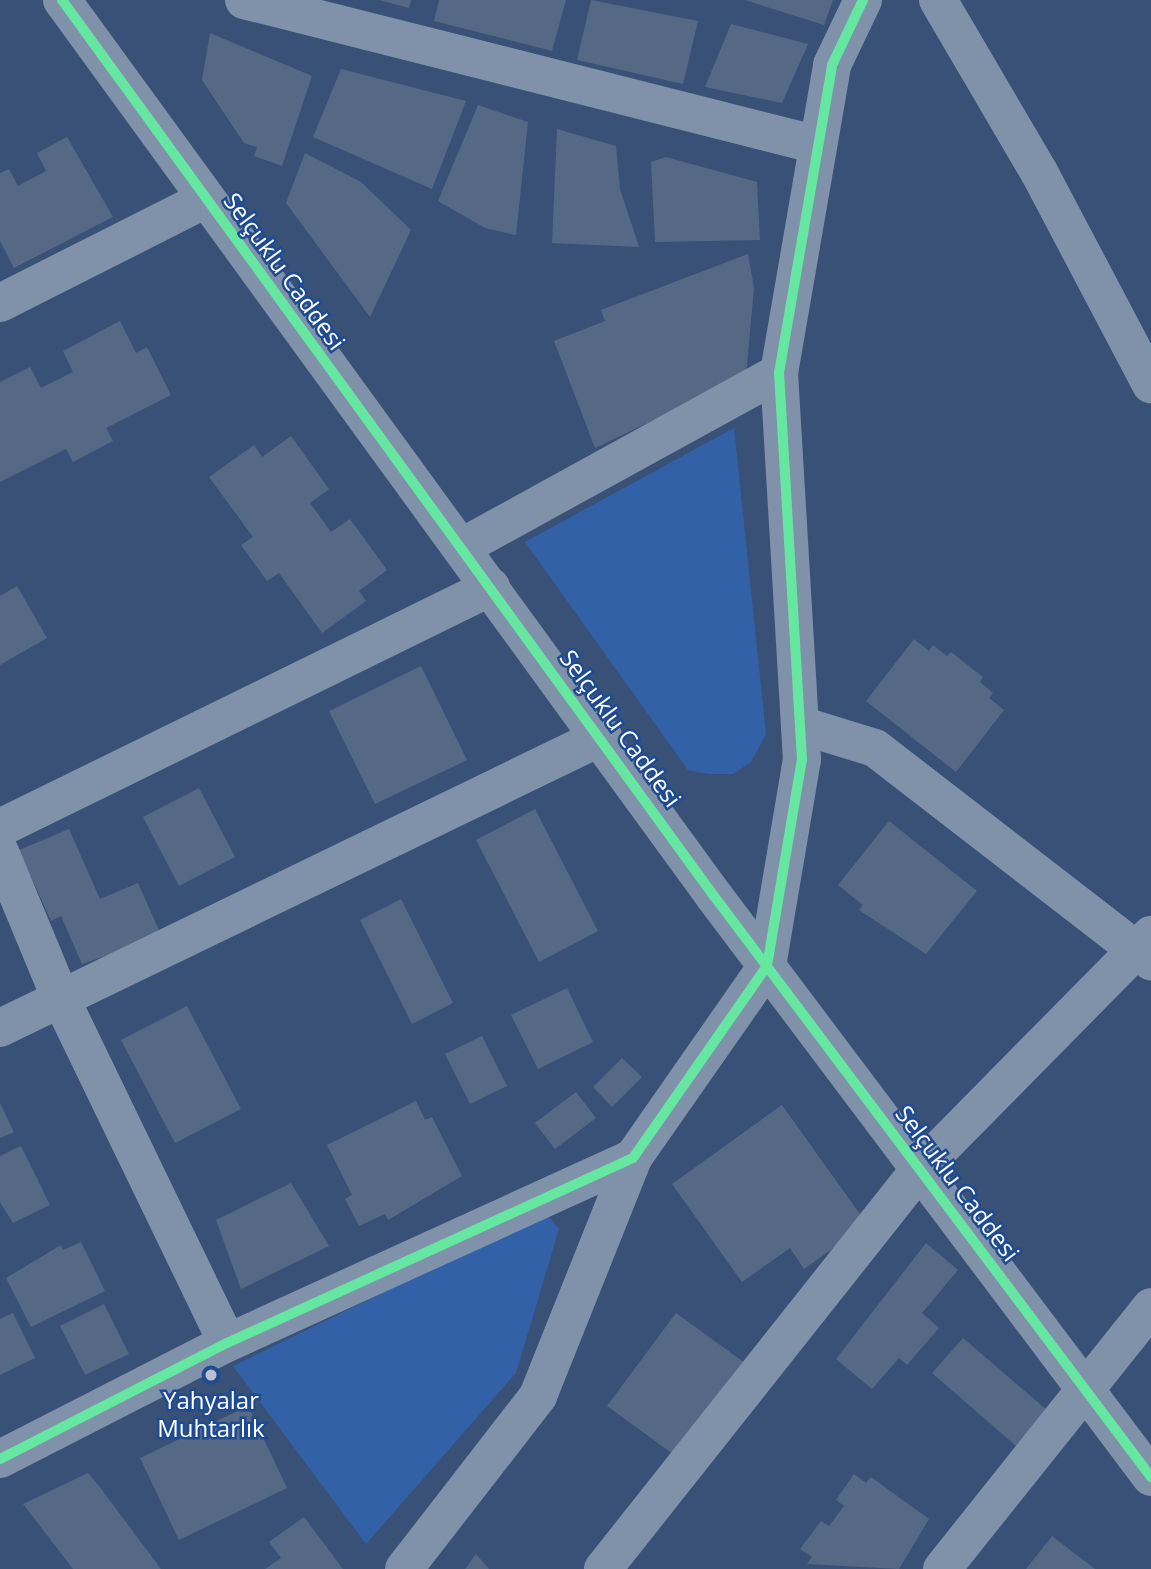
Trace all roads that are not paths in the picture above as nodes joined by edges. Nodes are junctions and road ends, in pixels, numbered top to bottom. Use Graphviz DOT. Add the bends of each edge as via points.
graph roads {
  1 [pos="244,0"];
  2 [pos="863,0"];
  3 [pos="938,0"];
  4 [pos="65,1"];
  5 [pos="818,145"];
  6 [pos="205,199"];
  7 [pos="0,303"];
  8 [pos="779,373"];
  9 [pos="1151,384"];
  10 [pos="462,547"];
  11 [pos="491,587"];
  12 [pos="800,725"];
  13 [pos="603,736"];
  14 [pos="3,825"];
  15 [pos="1146,948"];
  16 [pos="767,966"];
  17 [pos="60,997"];
  18 [pos="0,1028"];
  19 [pos="633,1158"];
  20 [pos="920,1169"];
  21 [pos="1151,1307"];
  22 [pos="227,1343"];
  23 [pos="1087,1388"];
  24 [pos="0,1459"];
  25 [pos="1151,1477"];
  26 [pos="404,1569"];
  27 [pos="603,1569"];
  28 [pos="942,1569"];
  1 -- 5 [label="street"];
  2 -- 5 [label="street" via="832,65"];
  3 -- 9 [label="street" via="1039,172"];
  4 -- 6 [label="street, Selçuklu Caddesi"];
  5 -- 8 [label="street"];
  6 -- 7 [label="street"];
  6 -- 10 [label="street, Selçuklu Caddesi"];
  8 -- 10 [label="street"];
  8 -- 12 [label="street"];
  10 -- 11 [label="street, Selçuklu Caddesi"];
  11 -- 13 [label="street, Selçuklu Caddesi"];
  11 -- 14 [label="street"];
  12 -- 15 [label="street" via="875,748"];
  12 -- 16 [label="street" via="802,760"];
  13 -- 16 [label="street, Selçuklu Caddesi"];
  13 -- 17 [label="street"];
  14 -- 17 [label="street"];
  15 -- 20 [label="street"];
  16 -- 19 [label="street"];
  16 -- 20 [label="street, Selçuklu Caddesi"];
  17 -- 18 [label="street"];
  17 -- 22 [label="street"];
  19 -- 22 [label="street"];
  19 -- 26 [label="street" via="538,1396"];
  20 -- 23 [label="street, Selçuklu Caddesi"];
  20 -- 27 [label="street"];
  21 -- 23 [label="street"];
  22 -- 24 [label="street"];
  23 -- 25 [label="street, Selçuklu Caddesi"];
  23 -- 28 [label="street"];
}
